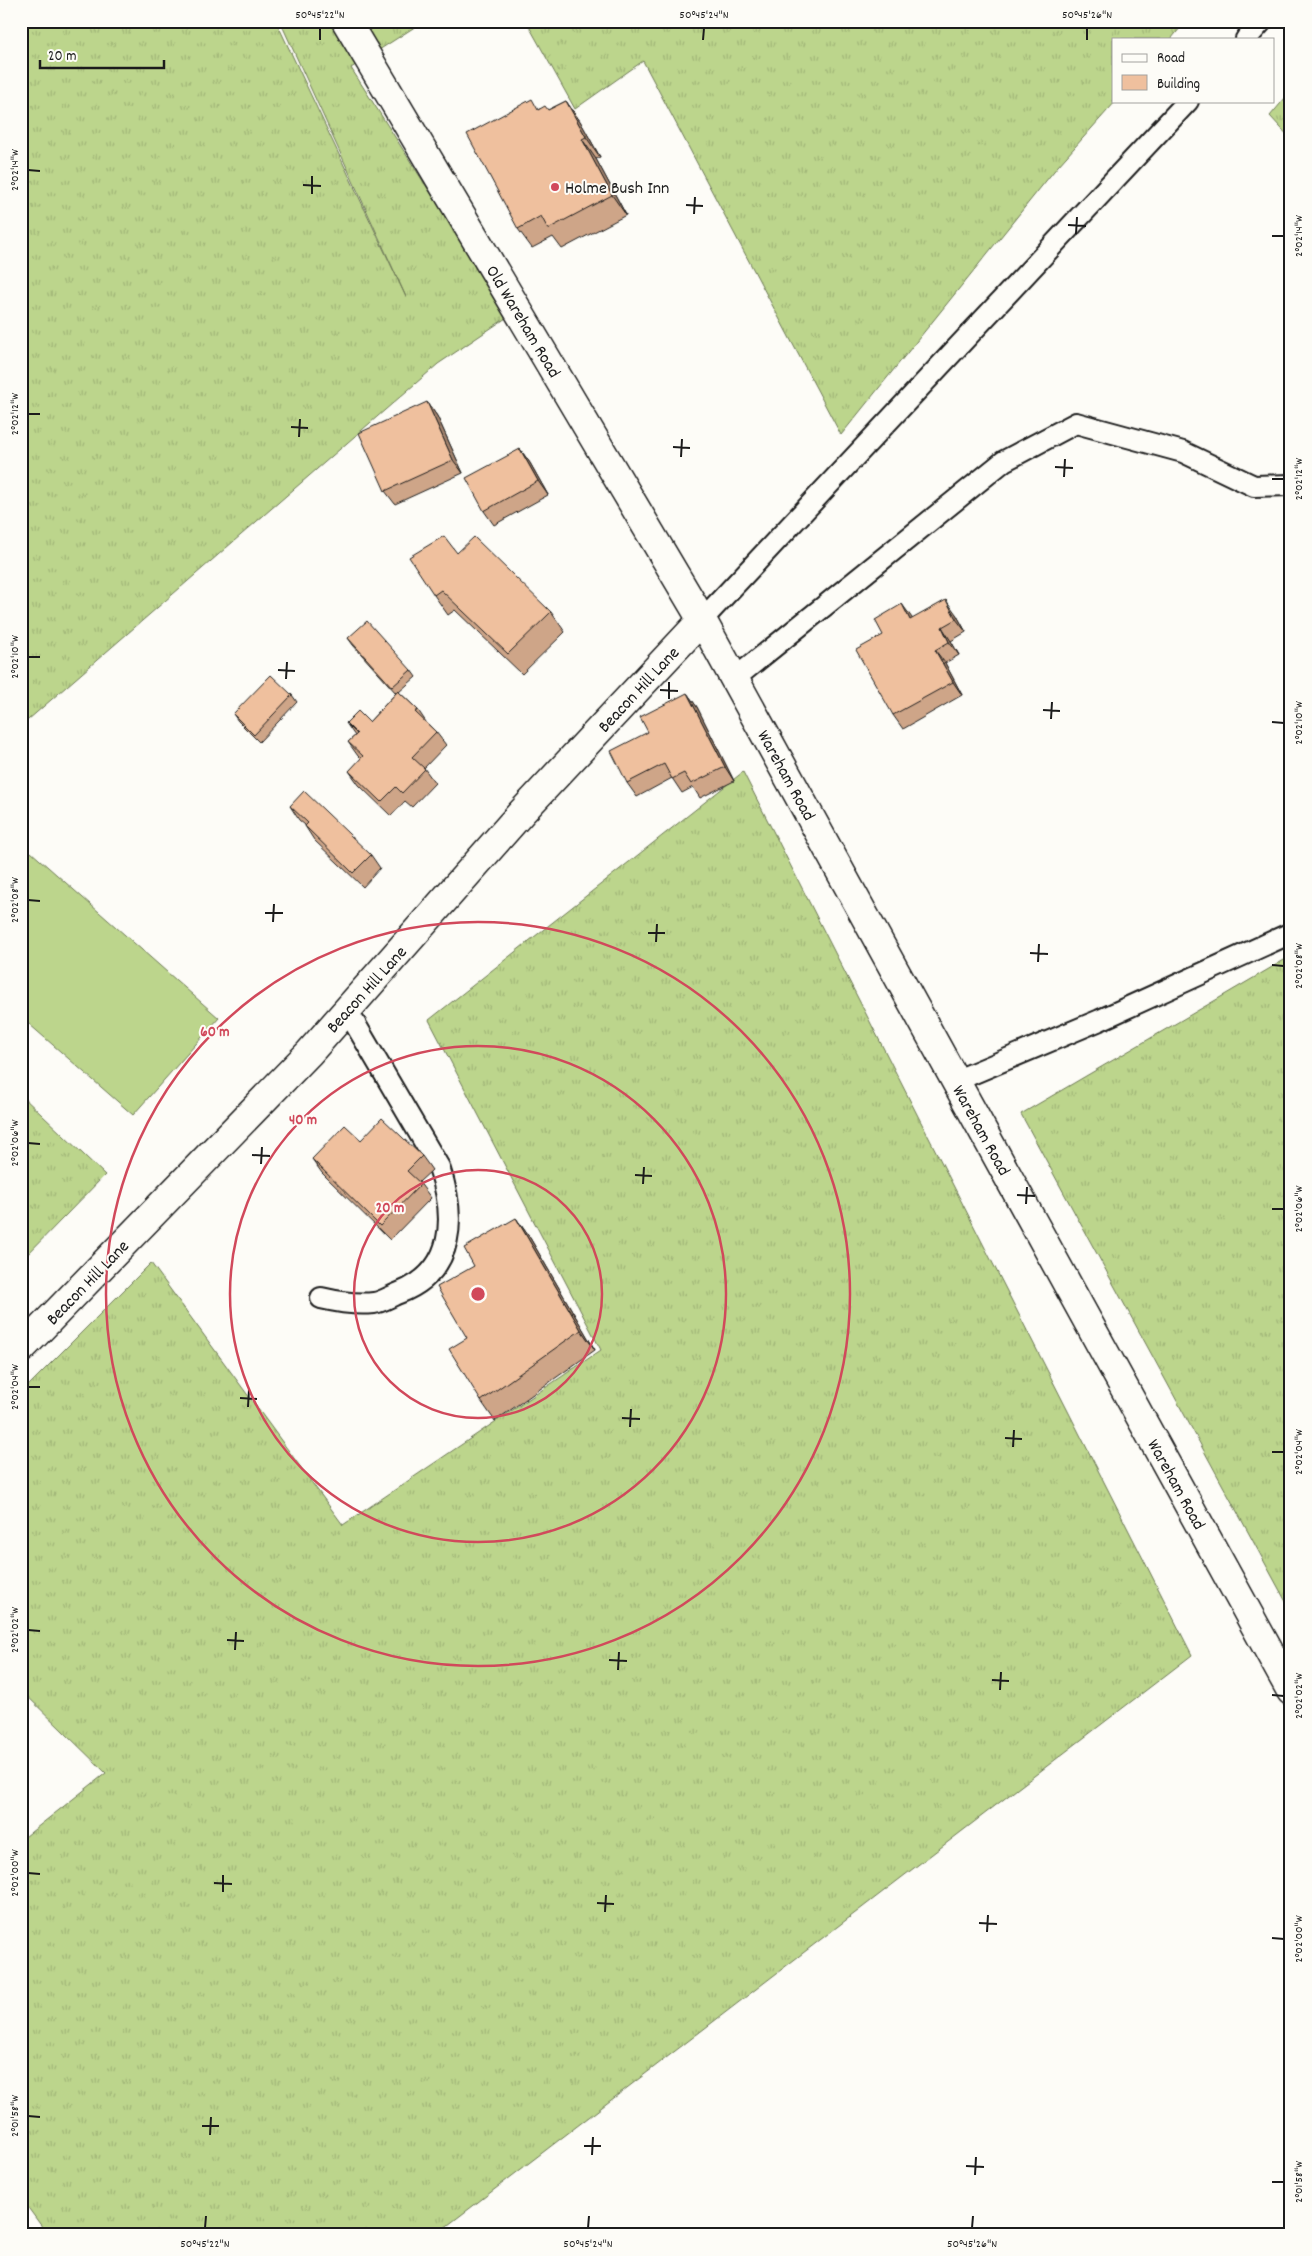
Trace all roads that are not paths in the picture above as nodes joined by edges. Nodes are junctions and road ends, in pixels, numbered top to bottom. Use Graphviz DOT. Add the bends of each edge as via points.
graph roads {
  1 [pos="346,21"];
  2 [pos="1262,21"];
  3 [pos="1247,38"];
  4 [pos="1187,102"];
  5 [pos="1291,486"];
  6 [pos="702,620"];
  7 [pos="734,679"];
  8 [pos="1291,933"];
  9 [pos="347,1010"];
  10 [pos="955,1081"];
  11 [pos="321,1298"];
  12 [pos="21,1349"];
  13 [pos="1291,1691"];
  1 -- 6 [label="street, Old Wareham Road"];
  2 -- 3 [label="lane"];
  4 -- 6 [label="lane"];
  5 -- 7 [label="lane" via="1254,486 1183,452 1076,423 1004,462"];
  6 -- 7 [label="street, Wareham Road"];
  6 -- 9 [label="street, Beacon Hill Lane" via="522,812"];
  7 -- 10 [label="street, Wareham Road"];
  8 -- 10 [label="lane" via="1100,1020"];
  9 -- 11 [label="lane" via="439,1167 447,1191 450,1218 445,1248 435,1269 410,1289 376,1303 346,1303"];
  9 -- 12 [label="street, Beacon Hill Lane"];
  10 -- 13 [label="street, Wareham Road"];
}
